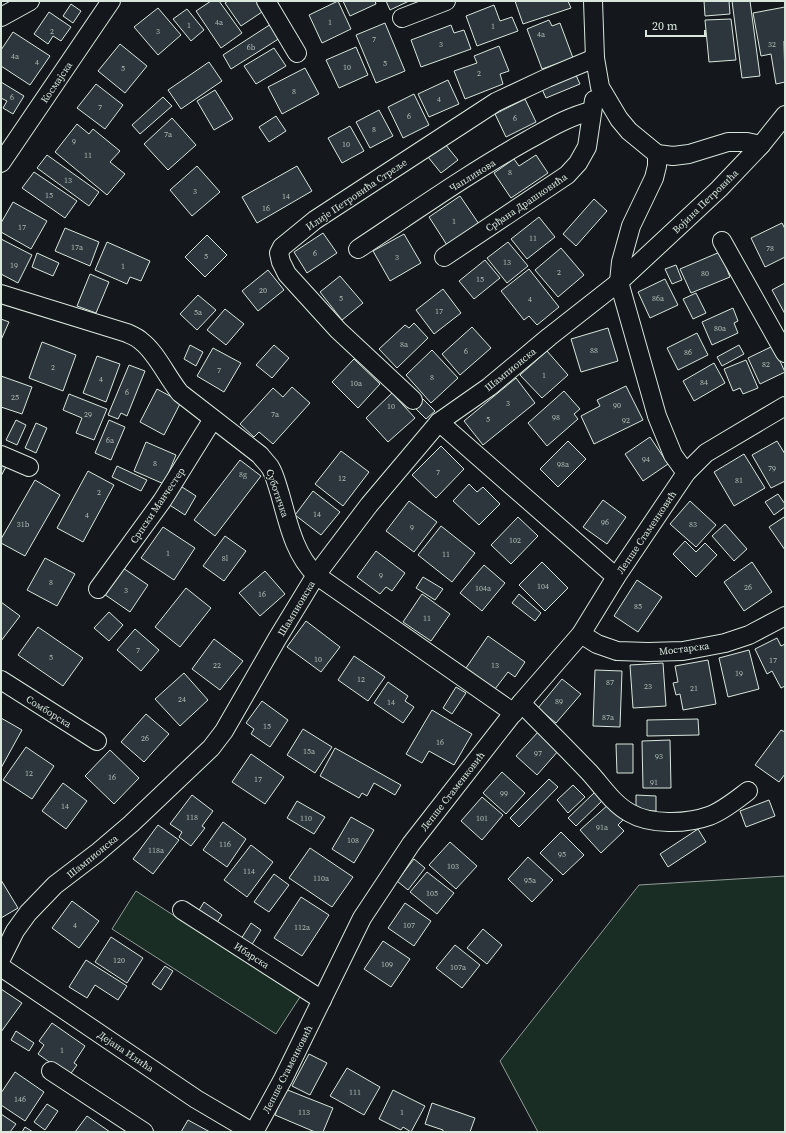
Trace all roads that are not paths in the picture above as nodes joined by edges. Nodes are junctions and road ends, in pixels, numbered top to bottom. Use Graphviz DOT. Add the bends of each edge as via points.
graph roads {
  1 [pos="30,1"];
  2 [pos="111,1"];
  3 [pos="266,1"];
  4 [pos="446,1"];
  5 [pos="593,1"];
  6 [pos="1,17"];
  7 [pos="402,18"];
  8 [pos="297,53"];
  9 [pos="595,58"];
  10 [pos="600,87"];
  11 [pos="592,112"];
  12 [pos="785,115"];
  13 [pos="761,145"];
  14 [pos="657,154"];
  15 [pos="1,163"];
  16 [pos="722,241"];
  17 [pos="358,249"];
  18 [pos="444,257"];
  19 [pos="619,282"];
  20 [pos="1,294"];
  21 [pos="785,353"];
  22 [pos="413,400"];
  23 [pos="785,406"];
  24 [pos="213,419"];
  25 [pos="439,422"];
  26 [pos="1,455"];
  27 [pos="30,467"];
  28 [pos="686,473"];
  29 [pos="316,575"];
  30 [pos="616,577"];
  31 [pos="98,589"];
  32 [pos="785,616"];
  33 [pos="581,634"];
  34 [pos="1,680"];
  35 [pos="518,708"];
  36 [pos="97,741"];
  37 [pos="748,791"];
  38 [pos="182,910"];
  39 [pos="1,959"];
  40 [pos="1,967"];
  41 [pos="322,1000"];
  42 [pos="51,1071"];
  43 [pos="144,1132"];
  44 [pos="253,1132"];
  1 -- 6 [label="street"];
  2 -- 15 [label="street, Космајска"];
  3 -- 8 [label="street"];
  4 -- 7 [label="street"];
  5 -- 9 [label="street, Срђана Драшковића"];
  9 -- 10 [label="street, Срђана Драшковића"];
  9 -- 22 [label="street, Илије Петровића Стреље" via="496,102 315,220 282,247 279,253 287,274 338,330"];
  10 -- 11 [label="street, Срђана Драшковића"];
  10 -- 14 [label="street, Срђана Драшковића" via="629,131"];
  11 -- 17 [label="street, Чаплинова" via="552,127 514,148"];
  11 -- 18 [label="street, Срђана Драшковића" via="587,147 567,175"];
  12 -- 13 [label="street, Војина Петровића"];
  13 -- 14 [label="street" via="728,142 689,154"];
  13 -- 19 [label="street, Војина Петровића" via="720,189"];
  14 -- 19 [label="street" via="654,178 631,226 621,262"];
  16 -- 21 [label="street"];
  19 -- 25 [label="street, Шампионска" via="489,387"];
  19 -- 28 [label="street" via="657,416 673,455"];
  20 -- 24 [label="street, Суботичка" via="127,333 140,340 180,393"];
  23 -- 28 [label="street, Лепше Стаменковић" via="706,452"];
  24 -- 29 [label="street, Суботичка" via="260,455 271,468 298,550 306,565"];
  24 -- 31 [label="street, Српски Манчестер" via="162,501"];
  25 -- 29 [label="street, Шампионска" via="369,505"];
  25 -- 30 [label="street"];
  26 -- 27 [label="street"];
  28 -- 30 [label="street, Лепше Стаменковић"];
  29 -- 35 [label="street, Суботичка"];
  29 -- 39 [label="street, Шампионска" via="224,731 215,742 131,824 55,885 33,907 15,931"];
  30 -- 33 [label="street, Лепше Стаменковић"];
  32 -- 33 [label="street, Мостарска" via="749,635 725,643 683,651 617,651 597,644"];
  33 -- 35 [label="street, Лепше Стаменковић"];
  34 -- 36 [label="street, Сомборска"];
  35 -- 37 [label="street, Суботичка" via="592,775 613,799 628,812 642,819 672,822 709,816"];
  35 -- 41 [label="street, Лепше Стаменковић" via="407,850 362,918"];
  38 -- 41 [label="street, Ибарска"];
  40 -- 44 [label="street, Дејана Илића" via="196,1099"];
  41 -- 44 [label="street, Лепше Стаменковић" via="283,1079"];
  42 -- 43 [label="street"];
}
